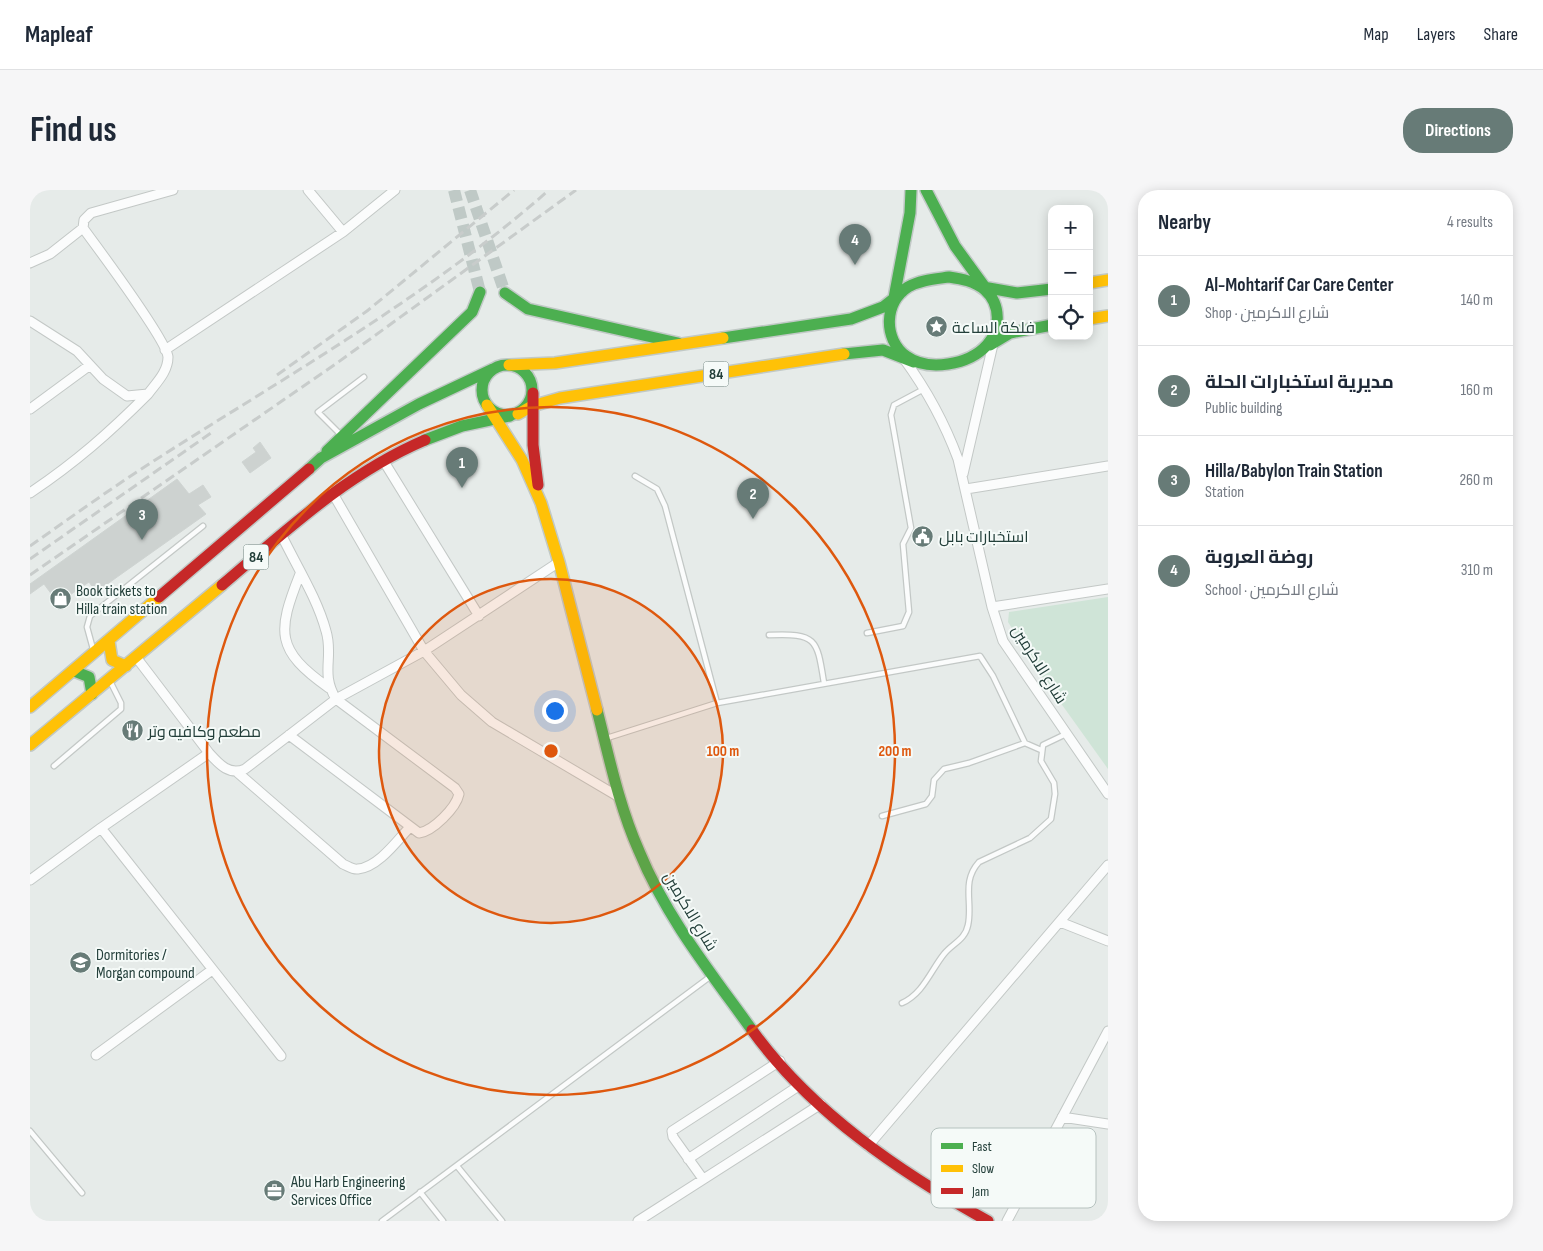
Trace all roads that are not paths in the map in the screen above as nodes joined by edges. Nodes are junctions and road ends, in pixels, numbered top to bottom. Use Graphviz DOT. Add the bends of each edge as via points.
graph roads {
  1 [pos="173,190"];
  2 [pos="308,190"];
  3 [pos="395,190"];
  4 [pos="911,190"];
  5 [pos="926,190"];
  6 [pos="83,228"];
  7 [pos="343,232"];
  8 [pos="30,263"];
  9 [pos="1108,280"];
  10 [pos="1093,282"];
  11 [pos="985,289"];
  12 [pos="1048,289"];
  13 [pos="480,292"];
  14 [pos="505,293"];
  15 [pos="897,298"];
  16 [pos="1108,316"];
  17 [pos="1093,318"];
  18 [pos="30,321"];
  19 [pos="1048,326"];
  20 [pos="991,341"];
  21 [pos="894,343"];
  22 [pos="681,344"];
  23 [pos="165,350"];
  24 [pos="902,356"];
  25 [pos="914,362"];
  26 [pos="90,365"];
  27 [pos="509,365"];
  28 [pos="493,369"];
  29 [pos="364,377"];
  30 [pos="924,389"];
  31 [pos="533,393"];
  32 [pos="148,394"];
  33 [pos="486,405"];
  34 [pos="532,406"];
  35 [pos="30,409"];
  36 [pos="514,415"];
  37 [pos="495,417"];
  38 [pos="343,436"];
  39 [pos="321,458"];
  40 [pos="383,460"];
  41 [pos="1108,466"];
  42 [pos="636,476"];
  43 [pos="962,479"];
  44 [pos="966,489"];
  45 [pos="332,492"];
  46 [pos="30,493"];
  47 [pos="541,503"];
  48 [pos="203,526"];
  49 [pos="282,536"];
  50 [pos="559,562"];
  51 [pos="300,574"];
  52 [pos="1108,589"];
  53 [pos="992,607"];
  54 [pos="479,616"];
  55 [pos="867,633"];
  56 [pos="769,635"];
  57 [pos="109,641"];
  58 [pos="424,651"];
  59 [pos="95,653"];
  60 [pos="136,657"];
  61 [pos="126,666"];
  62 [pos="74,671"];
  63 [pos="109,680"];
  64 [pos="824,683"];
  65 [pos="329,688"];
  66 [pos="92,694"];
  67 [pos="336,699"];
  68 [pos="717,703"];
  69 [pos="30,707"];
  70 [pos="1066,734"];
  71 [pos="289,735"];
  72 [pos="606,738"];
  73 [pos="1025,743"];
  74 [pos="30,745"];
  75 [pos="1041,750"];
  76 [pos="209,753"];
  77 [pos="54,766"];
  78 [pos="237,772"];
  79 [pos="1108,794"];
  80 [pos="619,797"];
  81 [pos="882,816"];
  82 [pos="100,828"];
  83 [pos="409,828"];
  84 [pos="1108,865"];
  85 [pos="30,880"];
  86 [pos="1060,922"];
  87 [pos="1108,941"];
  88 [pos="212,970"];
  89 [pos="712,975"];
  90 [pos="902,1003"];
  91 [pos="1107,1035"];
  92 [pos="96,1055"];
  93 [pos="281,1056"];
  94 [pos="780,1062"];
  95 [pos="800,1085"];
  96 [pos="821,1104"];
  97 [pos="1062,1117"];
  98 [pos="1108,1124"];
  99 [pos="1056,1128"];
  100 [pos="30,1131"];
  101 [pos="868,1146"];
  102 [pos="688,1159"];
  103 [pos="456,1166"];
  104 [pos="703,1179"];
  105 [pos="931,1190"];
  106 [pos="420,1192"];
  107 [pos="82,1193"];
  108 [pos="964,1208"];
  109 [pos="1014,1208"];
  110 [pos="382,1221"];
  111 [pos="443,1221"];
  112 [pos="502,1221"];
  113 [pos="638,1221"];
  114 [pos="988,1221"];
  115 [pos="1007,1221"];
  1 -- 6 [label="street" via="90,213"];
  2 -- 7 [label="street"];
  3 -- 7 [label="street"];
  4 -- 15 [label="main road"];
  5 -- 11 [label="main road" via="955,246"];
  6 -- 8 [label="street" via="50,254"];
  6 -- 23 [label="street" via="158,334"];
  7 -- 23 [label="street"];
  9 -- 10 [label="main road"];
  11 -- 12 [label="main road, 84" via="1017,293"];
  11 -- 15 [label="main road, 84" via="965,278 949,277 913,284"];
  11 -- 20 [label="main road" via="995,304 998,318"];
  13 -- 38 [label="main road" via="472,312"];
  14 -- 22 [label="main road" via="528,309"];
  15 -- 21 [label="main road" via="889,316 889,330"];
  15 -- 22 [label="main road, 84" via="851,319"];
  16 -- 17 [label="main road"];
  18 -- 26 [label="street" via="77,351"];
  19 -- 20 [label="main road, 84" via="1010,333"];
  20 -- 25 [label="main road, 84" via="965,360 928,365"];
  20 -- 43 [label="street"];
  21 -- 24 [label="street, شارع الاكرمين"];
  21 -- 25 [label="main road"];
  22 -- 27 [label="main road, 84" via="555,363"];
  23 -- 32 [label="street" via="168,356 166,370"];
  24 -- 25 [label="main road, 84"];
  24 -- 30 [label="street, شارع الاكرمين"];
  24 -- 34 [label="main road, 84" via="883,349 872,350 560,398"];
  26 -- 32 [label="street" via="127,396"];
  26 -- 35 [label="street"];
  27 -- 28 [label="main road, 84"];
  27 -- 31 [label="main road" via="524,371"];
  28 -- 33 [label="main road" via="487,374 482,389"];
  28 -- 39 [label="main road, 84" via="419,404"];
  29 -- 38 [label="lane" via="318,412"];
  30 -- 43 [label="street, شارع الاكرمين" via="950,439"];
  30 -- 55 [label="lane" via="894,404 891,415 911,528 903,544 909,612 903,626"];
  31 -- 34 [label="main road, شارع الاكرمين"];
  31 -- 36 [label="main road" via="525,409"];
  32 -- 46 [label="street" via="76,462"];
  33 -- 36 [label="main road" via="501,415"];
  33 -- 37 [label="main road, شارع الاكرمين"];
  34 -- 36 [label="main road, 84"];
  34 -- 47 [label="main road, شارع الاكرمين" via="533,444"];
  36 -- 37 [label="main road, 84"];
  37 -- 40 [label="main road, 84" via="470,422"];
  37 -- 47 [label="main road, شارع الاكرمين" via="522,460"];
  38 -- 39 [label="main road"];
  39 -- 57 [label="main road, 84"];
  40 -- 45 [label="main road, 84"];
  40 -- 54 [label="street"];
  41 -- 44 [label="street"];
  42 -- 68 [label="lane" via="657,489 665,506"];
  43 -- 44 [label="street, شارع الاكرمين"];
  44 -- 53 [label="street, شارع الاكرمين"];
  45 -- 49 [label="main road, 84"];
  45 -- 58 [label="street"];
  47 -- 50 [label="main road, شارع الاكرمين"];
  48 -- 59 [label="lane" via="90,616 87,627"];
  49 -- 51 [label="street"];
  49 -- 60 [label="main road, 84"];
  50 -- 54 [label="street"];
  50 -- 72 [label="main road, شارع الاكرمين"];
  51 -- 65 [label="street" via="327,633"];
  51 -- 65 [label="street" via="287,608 283,630 287,646 308,673"];
  52 -- 53 [label="street"];
  53 -- 70 [label="street, شارع الاكرمين" via="1003,641"];
  54 -- 58 [label="street"];
  56 -- 64 [label="lane" via="791,634 812,641 818,648"];
  57 -- 59 [label="main road, 84"];
  57 -- 61 [label="main road" via="112,660"];
  58 -- 67 [label="street"];
  58 -- 80 [label="street" via="461,695 492,722"];
  59 -- 62 [label="main road, 84"];
  60 -- 61 [label="main road, 84"];
  60 -- 76 [label="street"];
  61 -- 63 [label="main road, 84"];
  62 -- 66 [label="main road" via="88,677"];
  62 -- 69 [label="main road, 84"];
  63 -- 66 [label="main road, 84"];
  63 -- 77 [label="lane" via="121,708"];
  64 -- 68 [label="lane"];
  64 -- 73 [label="lane" via="980,656"];
  65 -- 67 [label="street"];
  66 -- 74 [label="main road, 84"];
  67 -- 71 [label="street"];
  67 -- 83 [label="street" via="459,794 432,828 419,833"];
  68 -- 72 [label="lane"];
  70 -- 75 [label="lane" via="1043,745"];
  70 -- 79 [label="street, شارع الاكرمين"];
  71 -- 78 [label="street"];
  71 -- 83 [label="street"];
  72 -- 80 [label="main road, شارع الاكرمين"];
  73 -- 75 [label="lane"];
  73 -- 81 [label="lane" via="944,769 934,780 932,796 926,804"];
  75 -- 90 [label="lane" via="1041,761 1054,783 1051,819 1030,838 979,862 973,869 965,934 945,952 925,984"];
  76 -- 78 [label="street" via="229,770"];
  76 -- 82 [label="street"];
  78 -- 83 [label="street" via="343,864 356,870 377,860"];
  80 -- 89 [label="main road, شارع الاكرمين" via="639,852 676,923"];
  82 -- 85 [label="street"];
  82 -- 88 [label="street"];
  84 -- 86 [label="street"];
  86 -- 87 [label="street"];
  86 -- 101 [label="street"];
  88 -- 92 [label="street"];
  88 -- 93 [label="street"];
  89 -- 94 [label="main road, شارع الاكرمين"];
  89 -- 103 [label="lane"];
  91 -- 97 [label="street"];
  94 -- 95 [label="main road, شارع الاكرمين"];
  94 -- 102 [label="street" via="672,1131"];
  95 -- 96 [label="main road, شارع الاكرمين"];
  95 -- 102 [label="street"];
  96 -- 101 [label="main road, شارع الاكرمين"];
  96 -- 104 [label="street"];
  97 -- 98 [label="street"];
  97 -- 99 [label="street"];
  100 -- 107 [label="lane"];
  101 -- 105 [label="main road, شارع الاكرمين"];
  102 -- 104 [label="street"];
  103 -- 106 [label="lane"];
  103 -- 112 [label="lane"];
  104 -- 113 [label="street"];
  106 -- 110 [label="lane"];
  106 -- 111 [label="lane"];
  108 -- 114 [label="main road, شارع الاكرمين"];
  109 -- 115 [label="street"];
}
